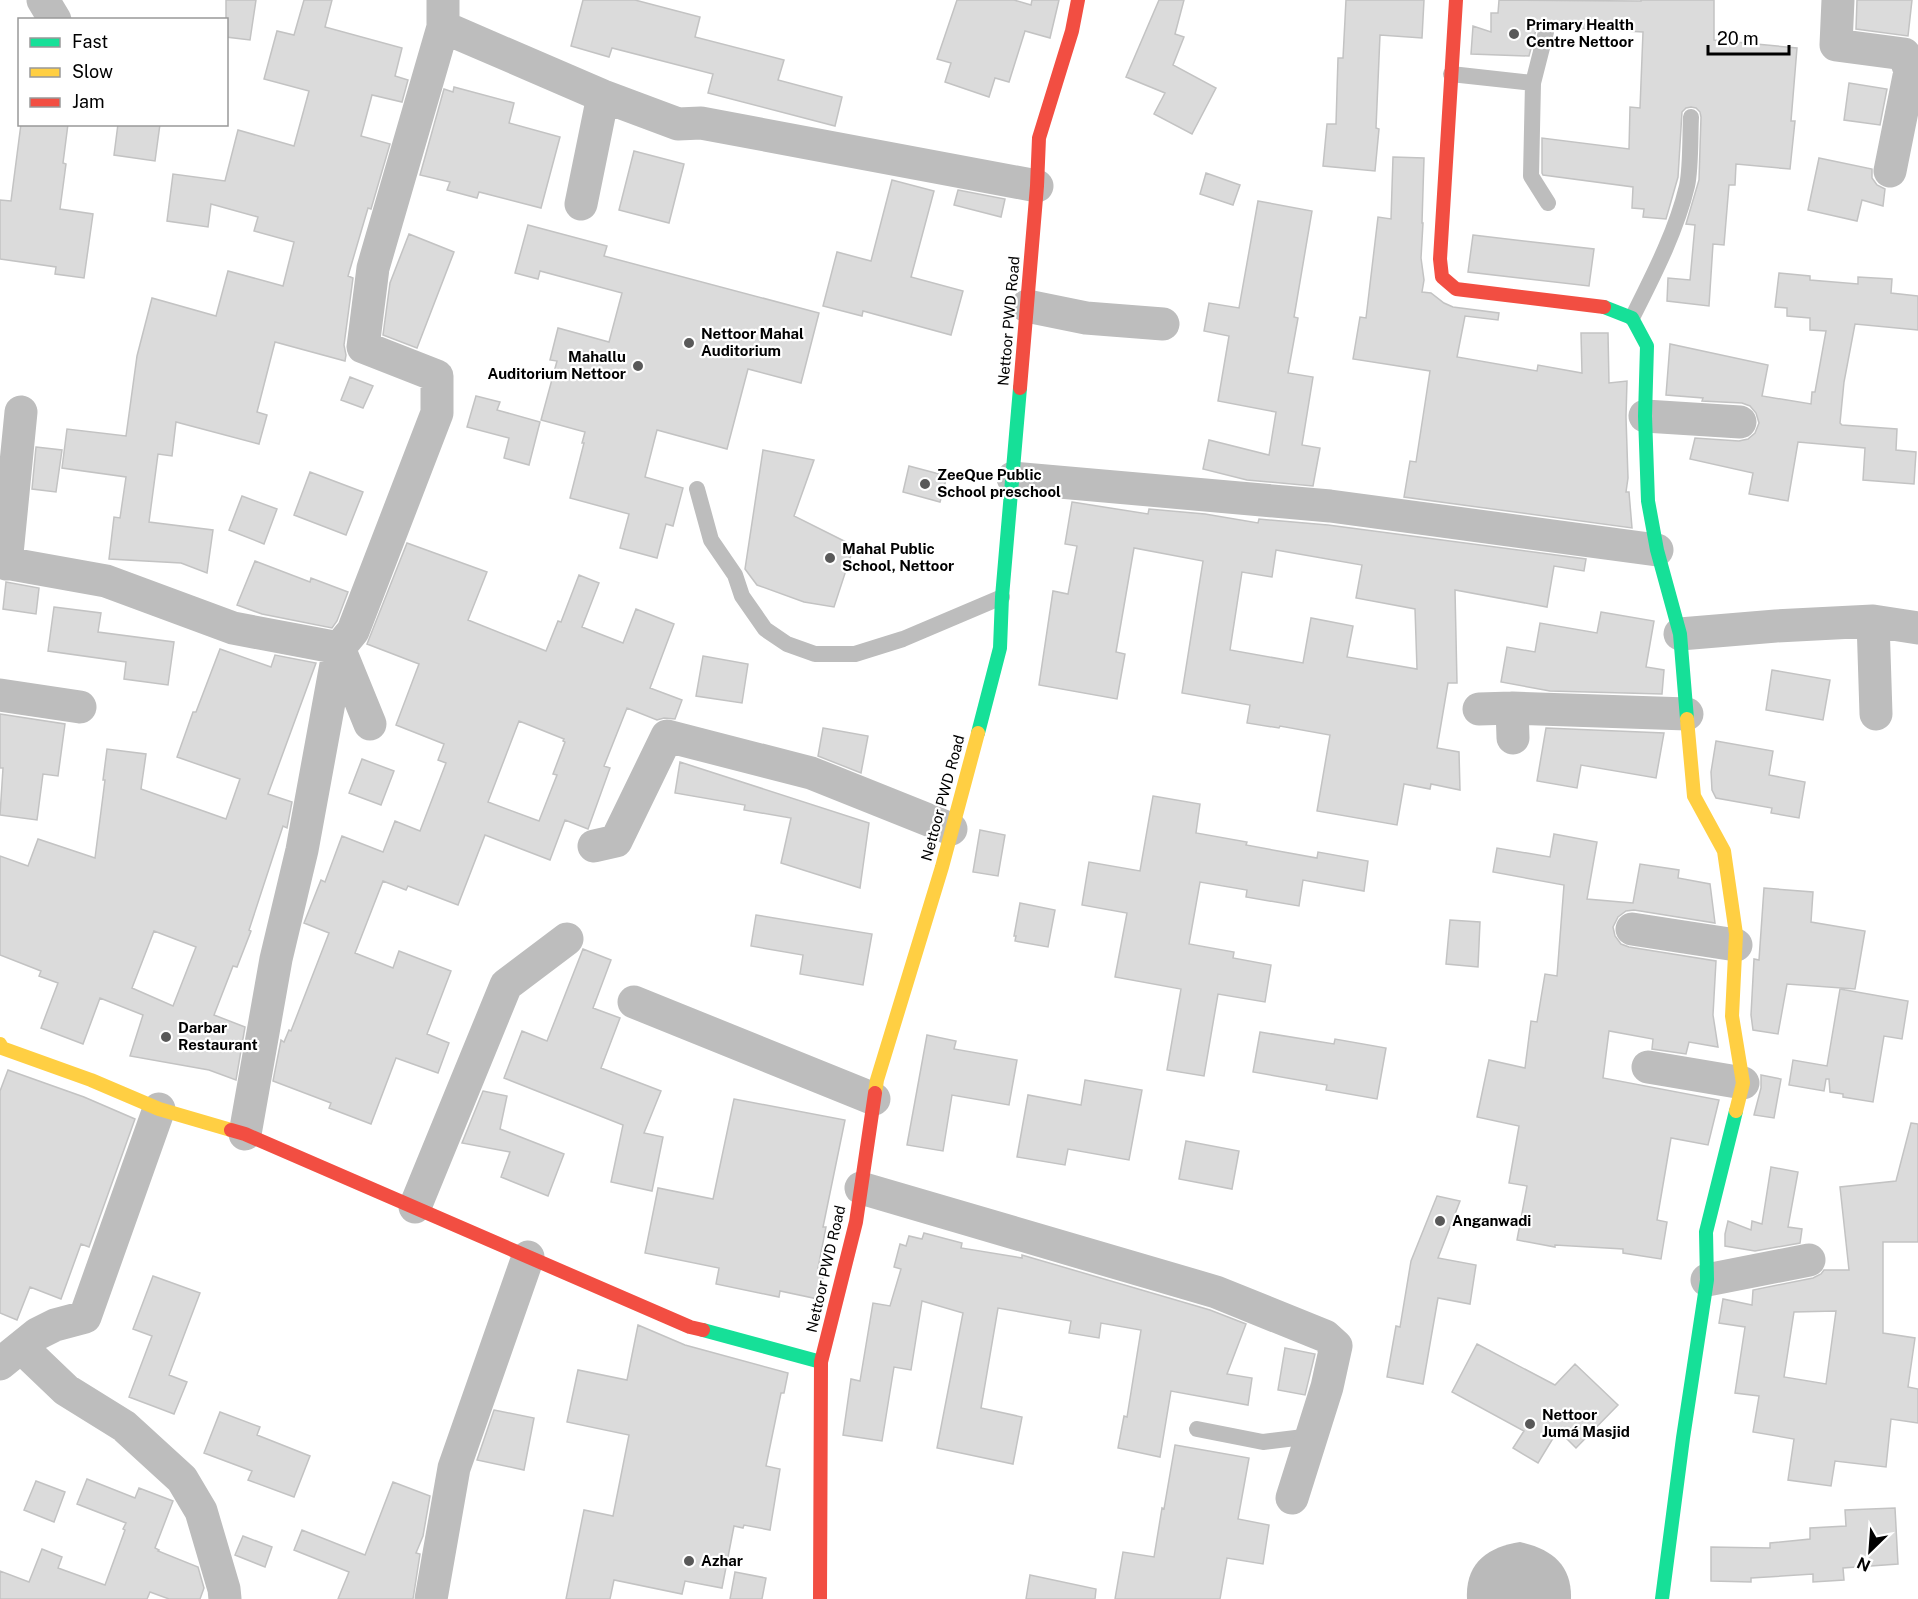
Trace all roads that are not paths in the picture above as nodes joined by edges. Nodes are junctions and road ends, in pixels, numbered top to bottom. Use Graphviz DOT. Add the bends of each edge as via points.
graph roads {
  1 [pos="43,0"];
  2 [pos="1078,0"];
  3 [pos="1456,0"];
  4 [pos="1838,0"];
  5 [pos="443,14"];
  6 [pos="53,18"];
  7 [pos="1546,32"];
  8 [pos="1451,74"];
  9 [pos="1533,83"];
  10 [pos="603,96"];
  11 [pos="1691,117"];
  12 [pos="1890,171"];
  13 [pos="1037,186"];
  14 [pos="1548,203"];
  15 [pos="581,204"];
  16 [pos="1027,306"];
  17 [pos="1632,318"];
  18 [pos="1162,324"];
  19 [pos="21,412"];
  20 [pos="1645,416"];
  21 [pos="1740,422"];
  22 [pos="1013,478"];
  23 [pos="698,489"];
  24 [pos="1657,550"];
  25 [pos="3,563"];
  26 [pos="1002,597"];
  27 [pos="1873,621"];
  28 [pos="1918,628"];
  29 [pos="1680,634"];
  30 [pos="339,648"];
  31 [pos="0,695"];
  32 [pos="80,707"];
  33 [pos="1479,709"];
  34 [pos="1687,714"];
  35 [pos="1876,714"];
  36 [pos="370,724"];
  37 [pos="951,829"];
  38 [pos="594,846"];
  39 [pos="1632,929"];
  40 [pos="567,939"];
  41 [pos="1736,945"];
  42 [pos="634,1002"];
  43 [pos="0,1044"];
  44 [pos="1648,1067"];
  45 [pos="1743,1083"];
  46 [pos="874,1099"];
  47 [pos="159,1109"];
  48 [pos="245,1134"];
  49 [pos="861,1188"];
  50 [pos="415,1207"];
  51 [pos="528,1257"];
  52 [pos="1809,1260"];
  53 [pos="1707,1280"];
  54 [pos="10,1355"];
  55 [pos="820,1362"];
  56 [pos="1197,1429"];
  57 [pos="1312,1436"];
  58 [pos="1292,1498"];
  59 [pos="225,1599"];
  60 [pos="431,1599"];
  61 [pos="820,1599"];
  62 [pos="1662,1599"];
  1 -- 6 [label="street"];
  2 -- 13 [label="street, Nettoor PWD Road" via="1039,138"];
  3 -- 8 [label="street"];
  4 -- 12 [label="street" via="1836,45 1904,54 1910,71"];
  5 -- 10 [label="street"];
  5 -- 30 [label="street" via="373,268 363,347 437,376 437,413 353,631"];
  7 -- 9 [label="lane"];
  8 -- 9 [label="lane"];
  8 -- 17 [label="street" via="1442,277 1456,289 1604,307"];
  9 -- 14 [label="lane" via="1531,176"];
  10 -- 13 [label="street" via="678,124 701,123"];
  10 -- 15 [label="street"];
  11 -- 17 [label="lane" via="1688,185 1672,231"];
  13 -- 16 [label="street, Nettoor PWD Road"];
  16 -- 18 [label="street" via="1086,318"];
  16 -- 22 [label="street, Nettoor PWD Road"];
  17 -- 20 [label="street" via="1647,346"];
  19 -- 25 [label="street"];
  20 -- 21 [label="street"];
  20 -- 24 [label="street" via="1648,501"];
  22 -- 24 [label="street" via="1330,506"];
  22 -- 26 [label="street, Nettoor PWD Road"];
  23 -- 26 [label="lane" via="711,540 765,629 787,644 815,654 855,654 903,639"];
  24 -- 29 [label="street"];
  25 -- 30 [label="street" via="106,581 233,628"];
  26 -- 37 [label="street, Nettoor PWD Road" via="1000,648"];
  27 -- 28 [label="street"];
  27 -- 29 [label="street"];
  27 -- 35 [label="street"];
  29 -- 34 [label="street"];
  30 -- 36 [label="street"];
  30 -- 48 [label="street"];
  31 -- 32 [label="street"];
  33 -- 34 [label="street" via="1513,723"];
  34 -- 41 [label="street" via="1694,796 1724,851"];
  37 -- 38 [label="street" via="811,773 667,736 616,841"];
  37 -- 46 [label="street, Nettoor PWD Road"];
  39 -- 41 [label="street"];
  40 -- 50 [label="street" via="506,985"];
  41 -- 45 [label="street" via="1732,1016"];
  42 -- 46 [label="street"];
  43 -- 47 [label="street"];
  44 -- 45 [label="street"];
  45 -- 53 [label="street" via="1706,1232"];
  46 -- 49 [label="street, Nettoor PWD Road"];
  47 -- 48 [label="street"];
  47 -- 54 [label="street" via="85,1317 37,1334"];
  48 -- 50 [label="street"];
  49 -- 55 [label="street, Nettoor PWD Road"];
  49 -- 57 [label="street" via="1216,1292 1325,1336 1336,1346"];
  50 -- 51 [label="street"];
  51 -- 55 [label="street" via="690,1327"];
  51 -- 60 [label="street" via="454,1468"];
  52 -- 53 [label="street"];
  53 -- 62 [label="street"];
  54 -- 59 [label="street" via="124,1426 182,1479 201,1511"];
  55 -- 61 [label="street, Nettoor PWD Road"];
  56 -- 57 [label="lane" via="1263,1442"];
  57 -- 58 [label="street"];
}
